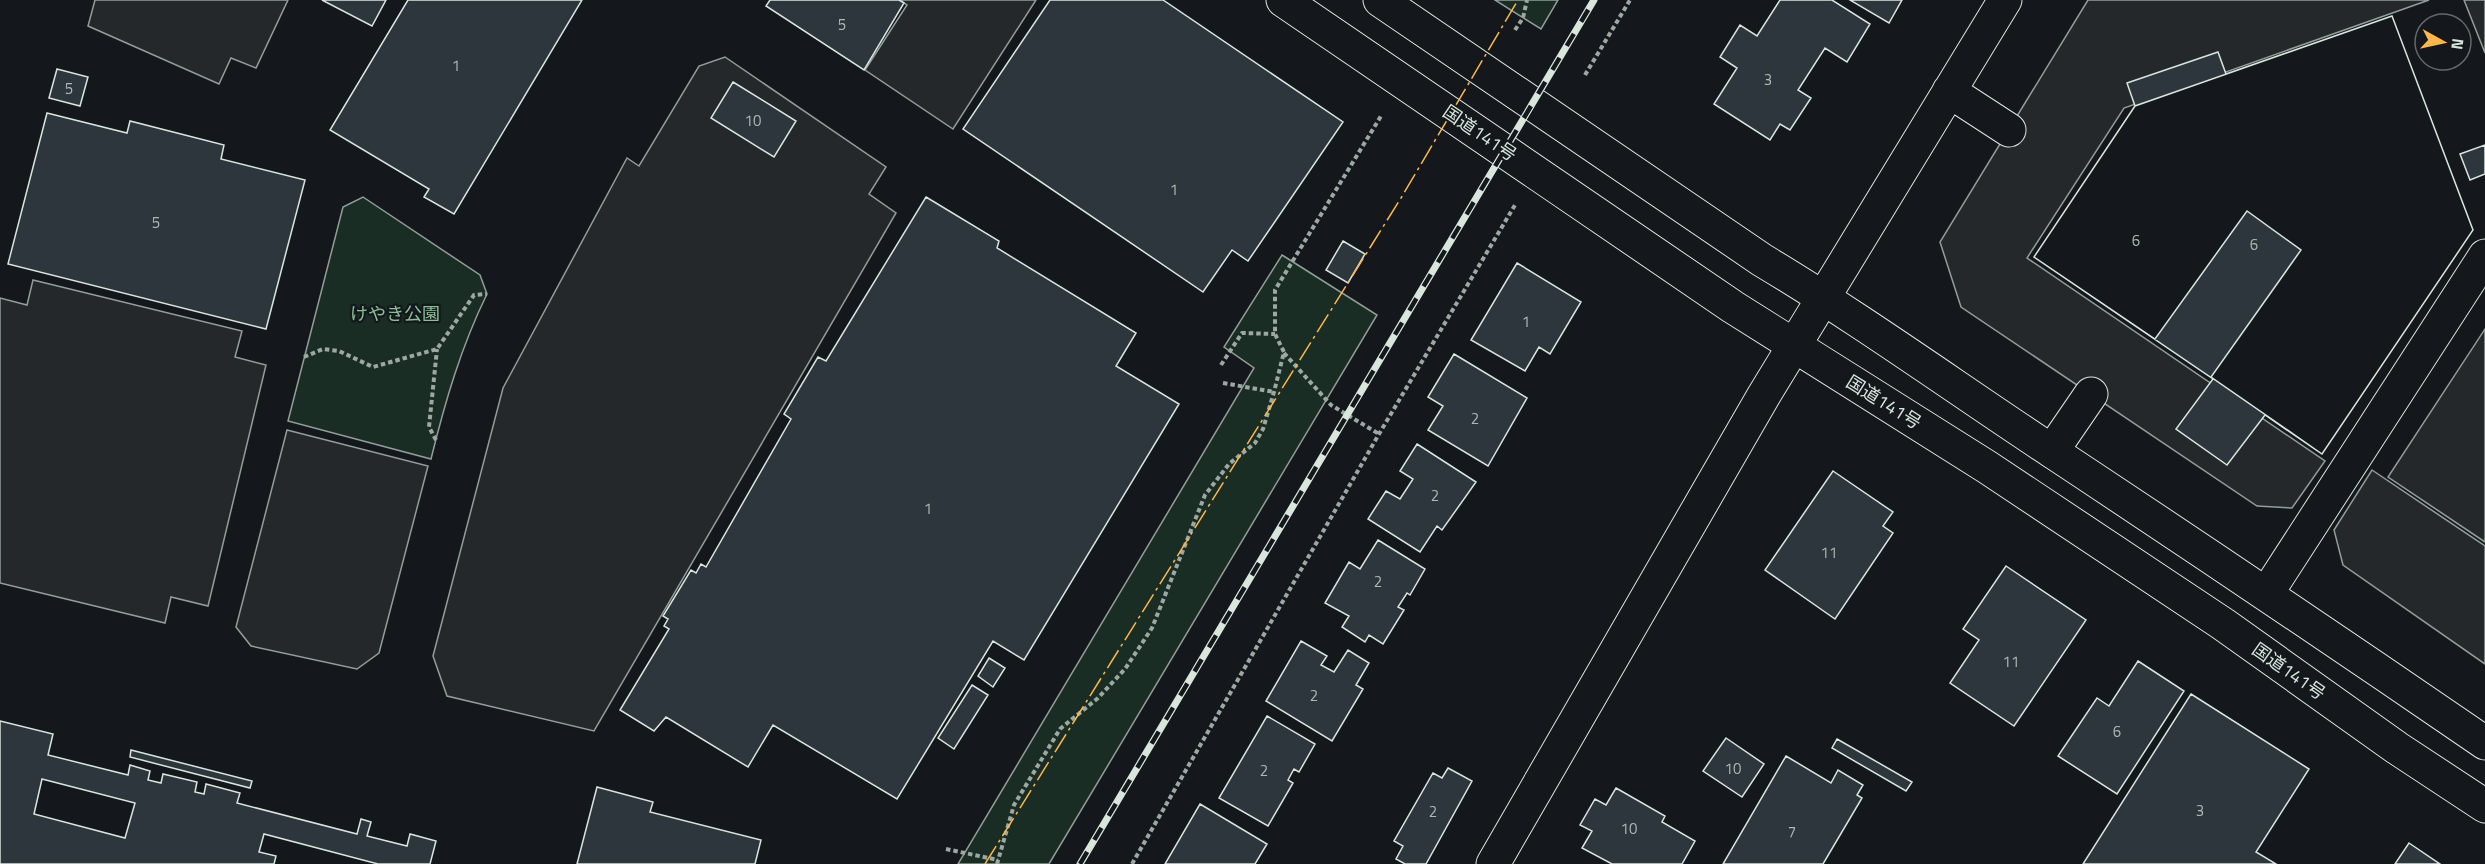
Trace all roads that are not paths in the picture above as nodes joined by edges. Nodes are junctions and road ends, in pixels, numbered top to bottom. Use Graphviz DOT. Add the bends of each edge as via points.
graph roads {
  1 [pos="1283,0"];
  2 [pos="1380,0"];
  3 [pos="2005,0"];
  4 [pos="1949,91"];
  5 [pos="2009,130"];
  6 [pos="2485,256"];
  7 [pos="1825,298"];
  8 [pos="1795,346"];
  9 [pos="2091,394"];
  10 [pos="2052,451"];
  11 [pos="2267,593"];
  12 [pos="2485,743"];
  13 [pos="2485,806"];
  14 [pos="1493,864"];
  1 -- 8 [label="main road, 国道141号"];
  2 -- 7 [label="main road" via="1762,260"];
  3 -- 4 [label="main road"];
  4 -- 5 [label="main road"];
  4 -- 7 [label="main road"];
  6 -- 11 [label="main road"];
  7 -- 8 [label="main road"];
  7 -- 10 [label="main road"];
  8 -- 13 [label="main road, 国道141号" via="1987,467 2223,624"];
  8 -- 14 [label="main road"];
  9 -- 10 [label="main road"];
  10 -- 11 [label="main road"];
  11 -- 12 [label="main road"];
}
